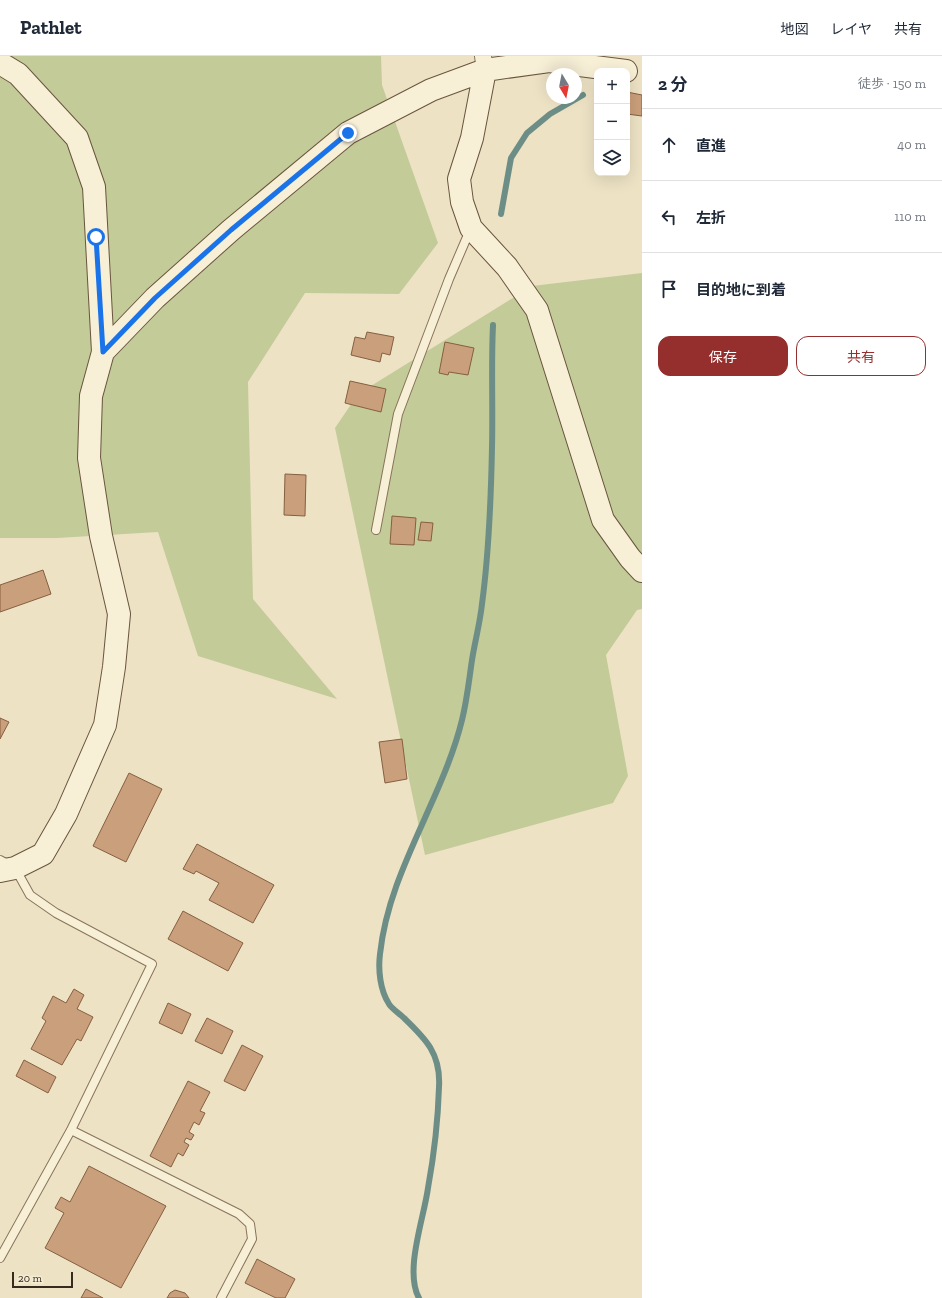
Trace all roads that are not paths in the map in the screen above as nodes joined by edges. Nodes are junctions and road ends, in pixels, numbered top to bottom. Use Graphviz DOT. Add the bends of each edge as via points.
graph roads {
  1 [pos="0,63"];
  2 [pos="484,63"];
  3 [pos="603,68"];
  4 [pos="630,72"];
  5 [pos="642,73"];
  6 [pos="471,228"];
  7 [pos="103,352"];
  8 [pos="376,530"];
  9 [pos="642,571"];
  10 [pos="5,866"];
  11 [pos="71,1130"];
  12 [pos="0,1258"];
  13 [pos="222,1298"];
  1 -- 7 [label="street" via="18,74 77,138 94,187"];
  2 -- 3 [label="street" via="549,61"];
  2 -- 6 [label="street" via="472,138 459,179 462,202"];
  2 -- 7 [label="street" via="348,133 225,235 155,298"];
  4 -- 5 [label="street"];
  6 -- 8 [label="lane" via="398,414"];
  6 -- 9 [label="street" via="508,267 537,310 603,520"];
  7 -- 10 [label="street" via="92,396 89,458 101,536 119,614 105,725 66,814 43,854"];
  10 -- 11 [label="lane" via="30,895 56,913 152,964"];
  11 -- 12 [label="lane"];
  11 -- 13 [label="lane" via="239,1214 250,1224 252,1239"];
}
